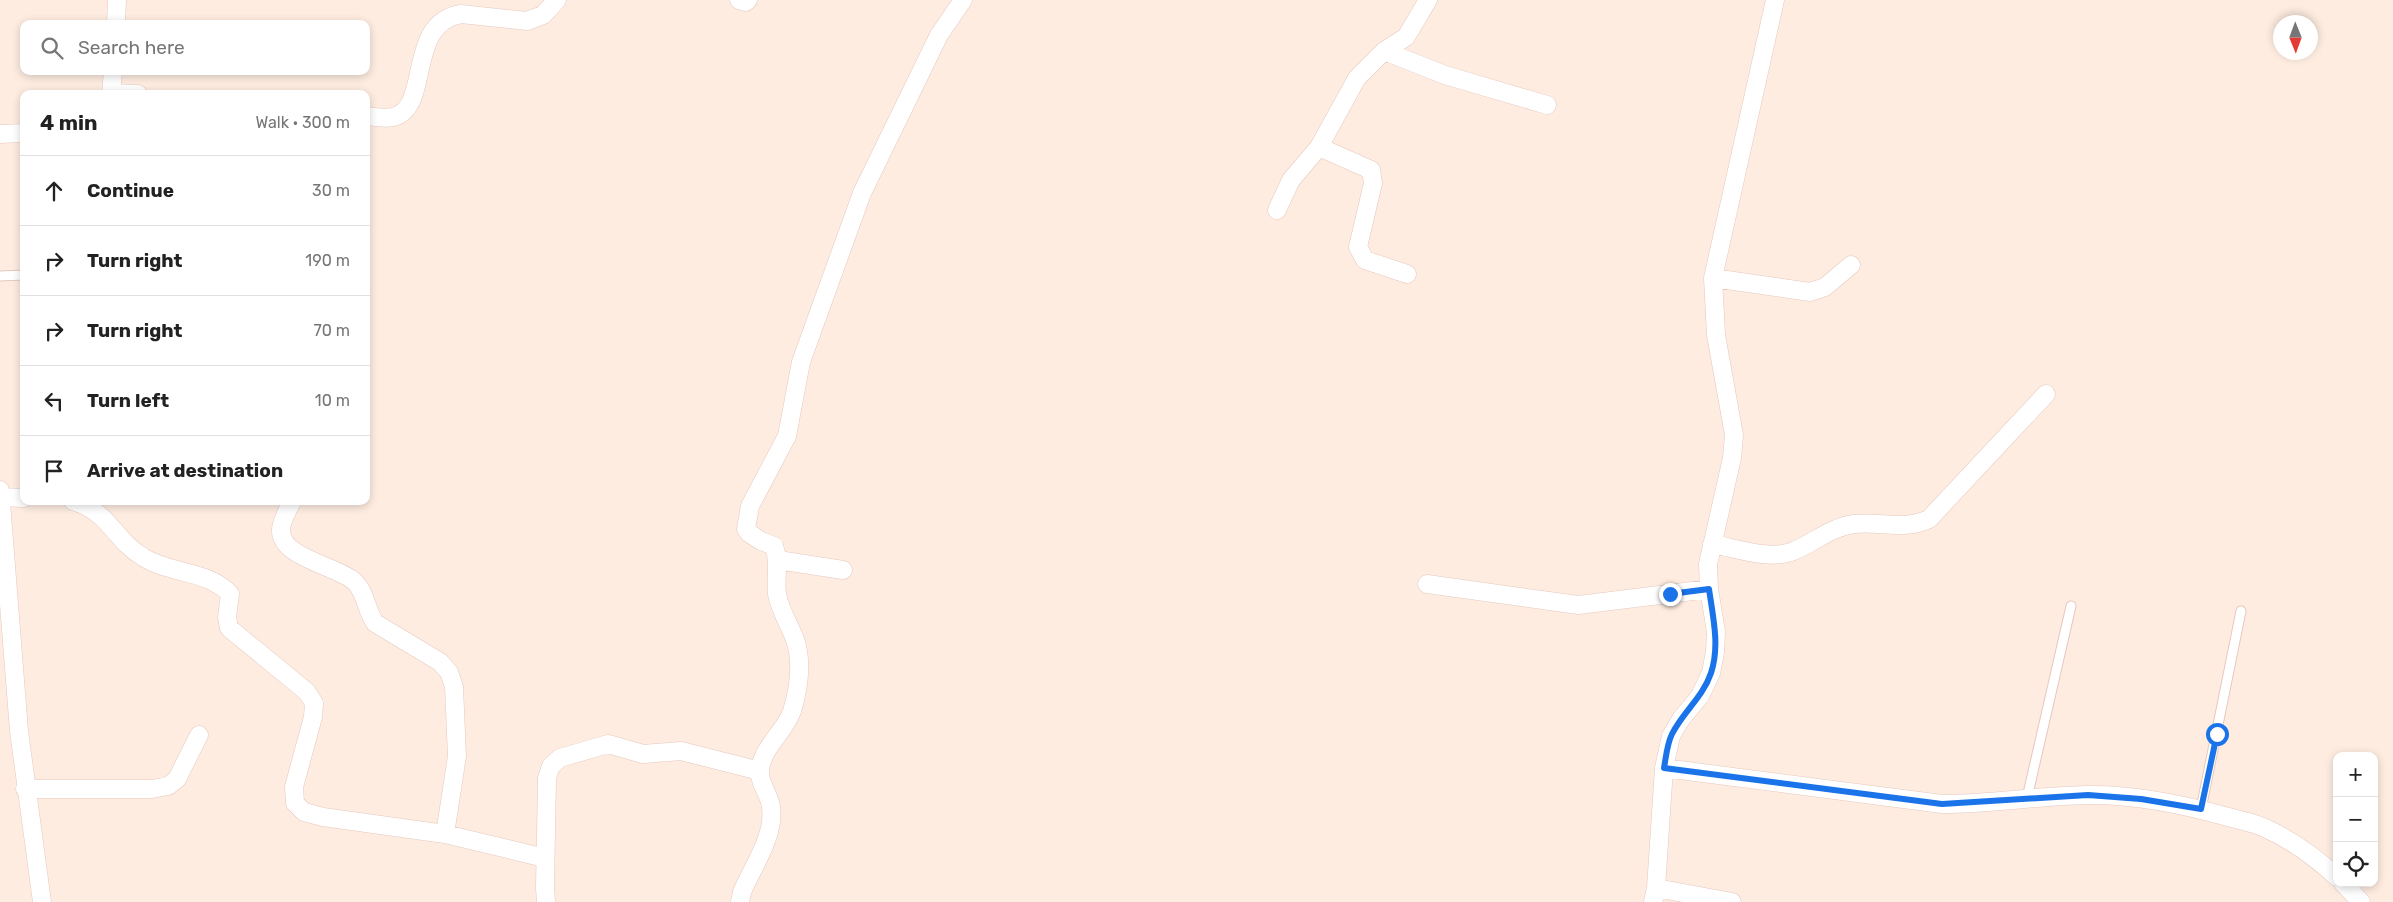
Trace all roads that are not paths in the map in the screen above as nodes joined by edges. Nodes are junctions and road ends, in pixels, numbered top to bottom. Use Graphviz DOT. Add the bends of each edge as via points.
graph roads {
  1 [pos="117,0"];
  2 [pos="557,0"];
  3 [pos="739,0"];
  4 [pos="748,0"];
  5 [pos="962,0"];
  6 [pos="1428,0"];
  7 [pos="1775,0"];
  8 [pos="116,20"];
  9 [pos="1384,52"];
  10 [pos="113,75"];
  11 [pos="111,90"];
  12 [pos="1547,105"];
  13 [pos="370,116"];
  14 [pos="20,133"];
  15 [pos="0,134"];
  16 [pos="1319,147"];
  17 [pos="1277,210"];
  18 [pos="1851,265"];
  19 [pos="20,274"];
  20 [pos="1407,274"];
  21 [pos="0,276"];
  22 [pos="1713,278"];
  23 [pos="2046,394"];
  24 [pos="0,493"];
  25 [pos="20,497"];
  26 [pos="86,505"];
  27 [pos="290,505"];
  28 [pos="1712,544"];
  29 [pos="778,560"];
  30 [pos="843,570"];
  31 [pos="3,578"];
  32 [pos="1427,584"];
  33 [pos="1709,589"];
  34 [pos="2071,606"];
  35 [pos="2241,610"];
  36 [pos="6,642"];
  37 [pos="199,735"];
  38 [pos="1664,768"];
  39 [pos="760,771"];
  40 [pos="25,782"];
  41 [pos="2027,798"];
  42 [pos="2201,809"];
  43 [pos="445,834"];
  44 [pos="545,858"];
  45 [pos="2333,873"];
  46 [pos="2347,887"];
  47 [pos="1655,895"];
  48 [pos="42,902"];
  49 [pos="546,902"];
  50 [pos="740,902"];
  51 [pos="1732,902"];
  52 [pos="2361,902"];
  1 -- 8 [label="street"];
  2 -- 13 [label="street" via="542,15 527,21 462,14 441,22 425,45 412,100 404,112 394,117"];
  3 -- 4 [label="street"];
  5 -- 29 [label="street" via="939,35 862,193 801,362 787,436 750,506 746,529 749,534 774,546"];
  6 -- 9 [label="street" via="1406,37"];
  7 -- 22 [label="street"];
  9 -- 12 [label="street" via="1445,75"];
  9 -- 16 [label="street" via="1357,78"];
  10 -- 11 [label="street"];
  14 -- 15 [label="street"];
  16 -- 17 [label="street" via="1292,180"];
  16 -- 20 [label="street" via="1371,170 1372,183 1358,247 1365,260"];
  18 -- 22 [label="street" via="1825,287 1810,292"];
  19 -- 21 [label="lane"];
  22 -- 28 [label="street" via="1716,335 1734,435 1732,458"];
  23 -- 28 [label="street" via="1929,519 1916,525 1855,524 1840,527 1801,548 1773,555"];
  24 -- 25 [label="street"];
  24 -- 31 [label="street"];
  26 -- 43 [label="street" via="107,520 124,543 145,559 221,584 230,594 229,628 307,692 314,703 313,717 294,787 295,802 304,812"];
  27 -- 43 [label="street" via="280,529 282,541 292,550 353,580 362,589 368,613 375,623 440,662 449,672 454,687 457,756"];
  28 -- 33 [label="street" via="1708,564"];
  29 -- 30 [label="street"];
  29 -- 39 [label="street" via="777,592 780,609 795,638 798,687 792,713 765,754"];
  31 -- 36 [label="street"];
  32 -- 33 [label="street" via="1578,605"];
  33 -- 38 [label="street" via="1716,632 1711,673 1700,696 1671,736"];
  34 -- 41 [label="lane"];
  35 -- 42 [label="lane"];
  36 -- 40 [label="street"];
  37 -- 40 [label="street" via="177,779 168,786 152,789"];
  38 -- 41 [label="street" via="1942,804"];
  38 -- 47 [label="street"];
  39 -- 44 [label="street" via="681,751 643,754 608,744 560,758 551,766 546,778"];
  39 -- 50 [label="street" via="771,805 771,826"];
  40 -- 48 [label="street"];
  41 -- 42 [label="street" via="2088,795 2141,799"];
  42 -- 45 [label="street" via="2263,827 2292,842"];
  43 -- 44 [label="street"];
  44 -- 49 [label="street"];
  46 -- 52 [label="street"];
  47 -- 51 [label="street"];
}
